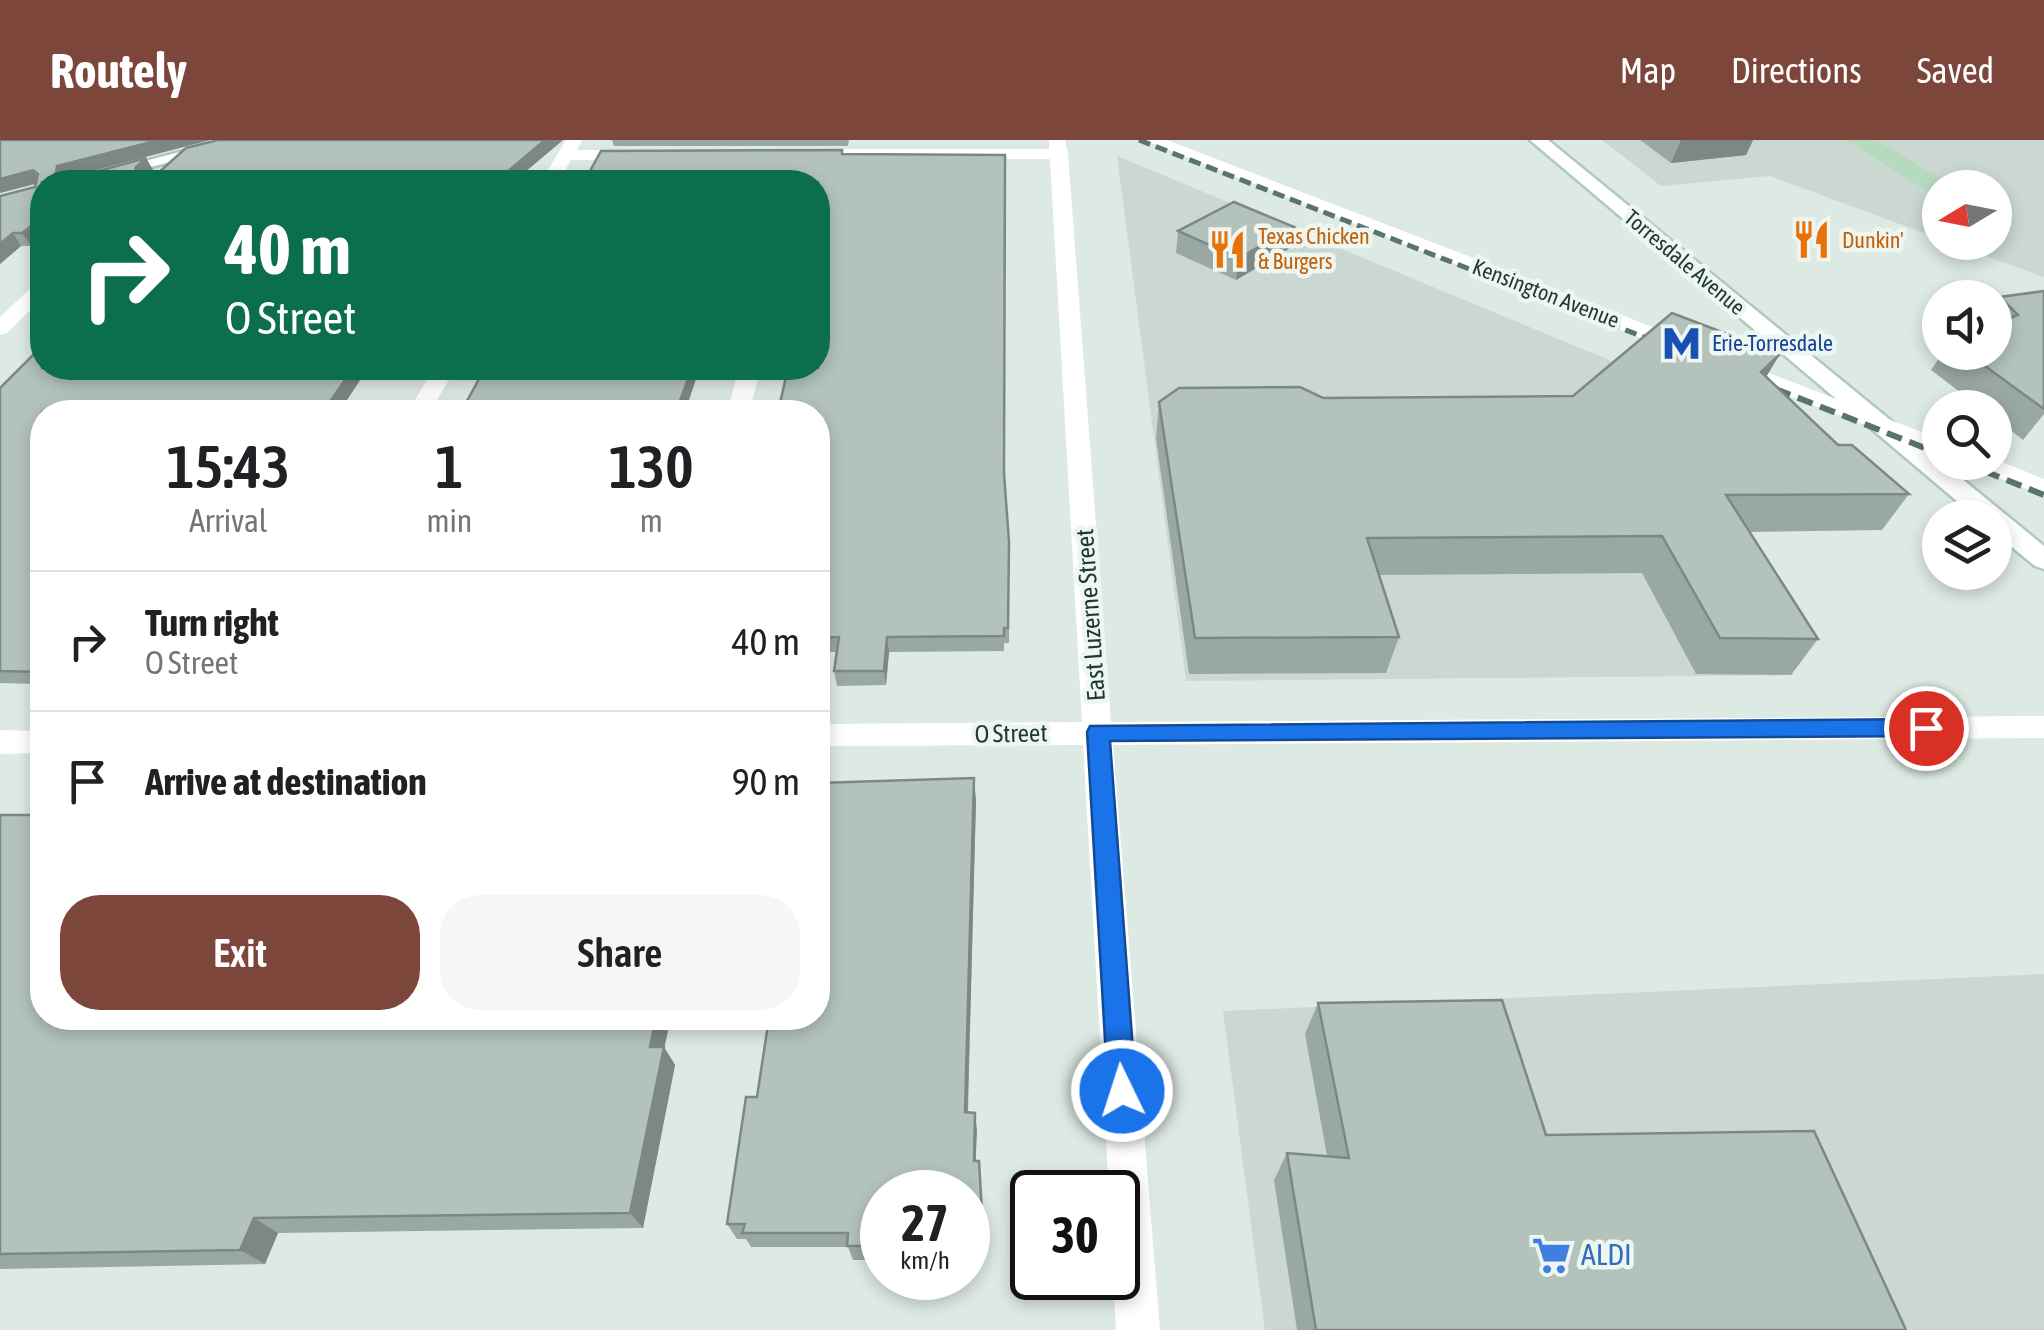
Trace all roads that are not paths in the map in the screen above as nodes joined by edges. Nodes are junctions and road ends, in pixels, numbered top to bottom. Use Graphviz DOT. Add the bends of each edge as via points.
graph roads {
  1 [pos="246,140"];
  2 [pos="1152,140"];
  3 [pos="1538,140"];
  4 [pos="570,147"];
  5 [pos="1058,147"];
  6 [pos="646,154"];
  7 [pos="786,154"];
  8 [pos="182,156"];
  9 [pos="124,170"];
  10 [pos="167,170"];
  11 [pos="557,170"];
  12 [pos="30,300"];
  13 [pos="0,329"];
  14 [pos="1878,422"];
  15 [pos="1922,440"];
  16 [pos="2012,475"];
  17 [pos="2044,488"];
  18 [pos="1972,500"];
  19 [pos="2012,533"];
  20 [pos="2044,560"];
  21 [pos="2044,727"];
  22 [pos="1098,732"];
  23 [pos="830,735"];
  24 [pos="0,742"];
  25 [pos="30,742"];
  26 [pos="1138,1330"];
  1 -- 8 [label="street"];
  2 -- 14 [label="street, Kensington Avenue"];
  3 -- 14 [label="street, Torresdale Avenue"];
  4 -- 6 [label="street"];
  4 -- 11 [label="street"];
  5 -- 7 [label="street" via="804,161"];
  5 -- 22 [label="street, East Luzerne Street"];
  8 -- 9 [label="street"];
  8 -- 10 [label="street"];
  12 -- 13 [label="street"];
  14 -- 15 [label="street, Kensington Avenue"];
  14 -- 18 [label="street, Torresdale Avenue"];
  16 -- 17 [label="street"];
  19 -- 20 [label="street, Torresdale Avenue"];
  21 -- 22 [label="street, O Street"];
  22 -- 23 [label="street, O Street"];
  22 -- 26 [label="street, East Luzerne Street"];
  24 -- 25 [label="street"];
}
